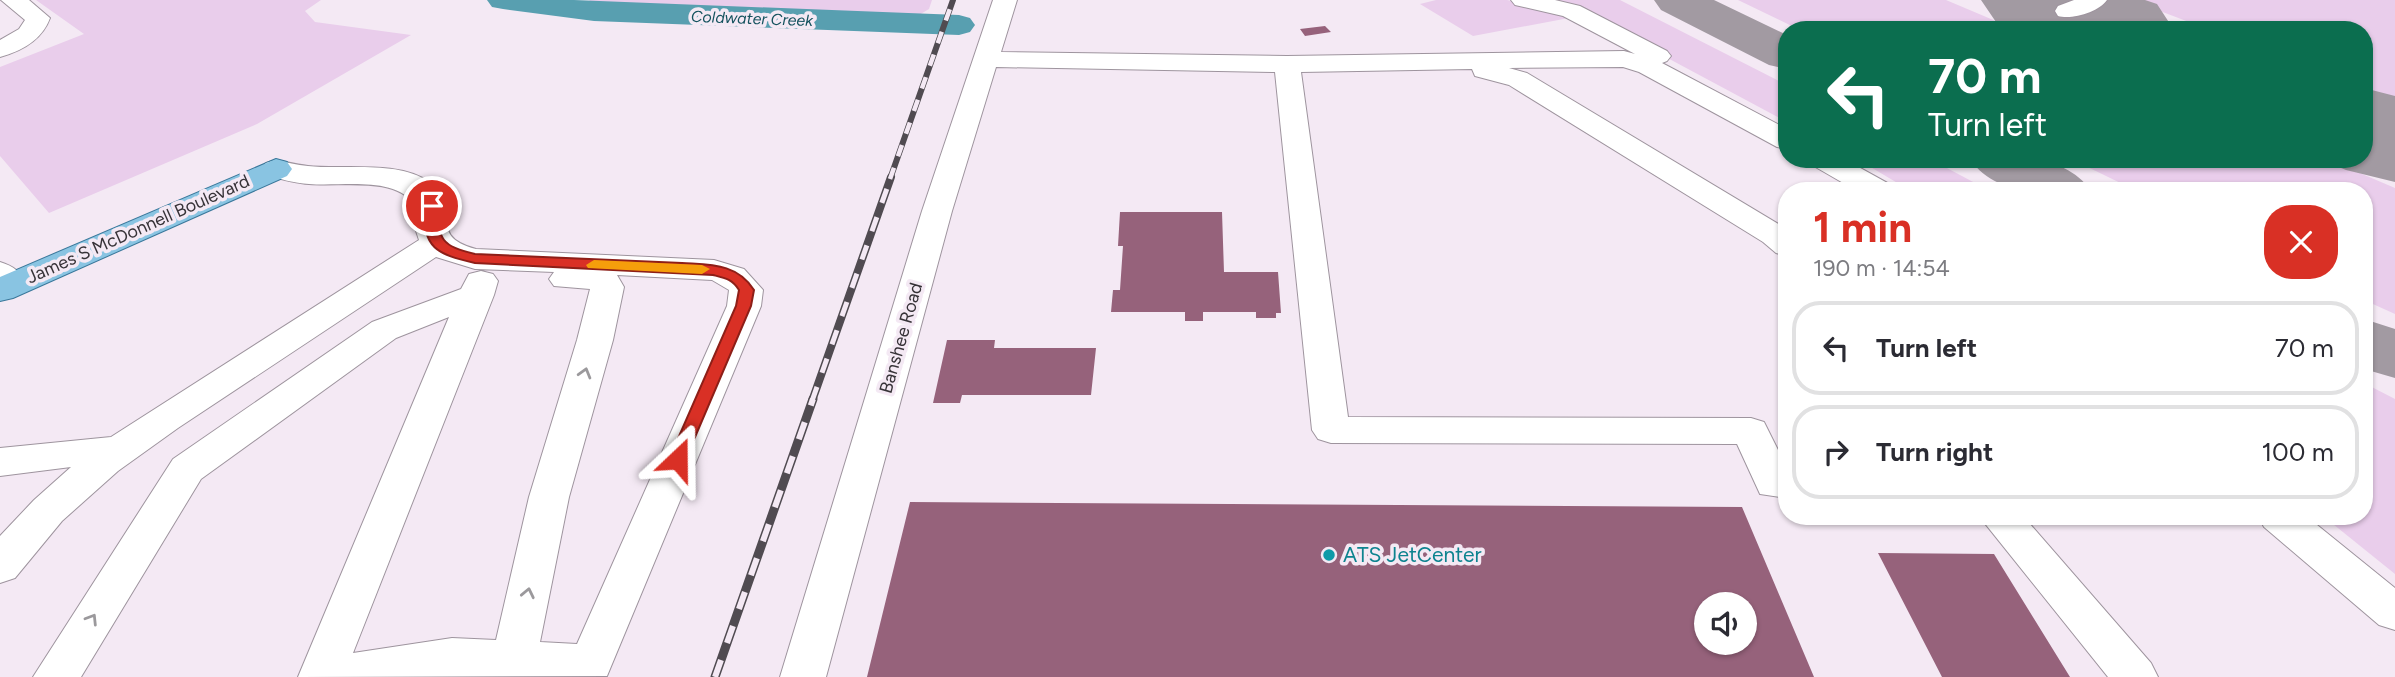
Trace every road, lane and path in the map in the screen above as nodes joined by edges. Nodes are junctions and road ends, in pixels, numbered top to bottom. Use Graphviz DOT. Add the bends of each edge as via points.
graph roads {
  1 [pos="13,0"];
  2 [pos="1005,0"];
  3 [pos="1523,0"];
  4 [pos="2095,0"];
  5 [pos="2067,11"];
  6 [pos="0,49"];
  7 [pos="986,59"];
  8 [pos="1436,61"];
  9 [pos="1287,64"];
  10 [pos="1778,123"];
  11 [pos="1778,136"];
  12 [pos="1838,168"];
  13 [pos="1859,168"];
  14 [pos="276,169"];
  15 [pos="1864,182"];
  16 [pos="1884,182"];
  17 [pos="1778,238"];
  18 [pos="436,243"];
  19 [pos="482,278"];
  20 [pos="4,282"];
  21 [pos="123,450"];
  22 [pos="0,462"];
  23 [pos="1778,484"];
  24 [pos="2007,525"];
  25 [pos="2289,525"];
  26 [pos="2317,525"];
  27 [pos="0,567"];
  28 [pos="2395,587"];
  29 [pos="2395,612"];
  30 [pos="514,660"];
  31 [pos="591,670"];
  32 [pos="56,677"];
  33 [pos="322,677"];
  34 [pos="803,677"];
  35 [pos="2135,677"];
  1 -- 6 [label="street" via="38,19 29,34"];
  2 -- 7 [label="street, Banshee Road"];
  3 -- 10 [label="street" via="1571,11"];
  4 -- 5 [label="street"];
  7 -- 9 [label="street"];
  7 -- 34 [label="street, Banshee Road" via="937,211"];
  8 -- 9 [label="street"];
  8 -- 11 [label="street" via="1624,59 1648,66"];
  8 -- 17 [label="street" via="1518,79"];
  9 -- 23 [label="street" via="1331,430 1751,431 1774,484"];
  12 -- 15 [label="street"];
  13 -- 16 [label="street"];
  14 -- 18 [label="street" via="404,182 419,189 432,206 430,228"];
  14 -- 20 [label="main road, James S McDonnell Boulevard"];
  18 -- 19 [label="street"];
  18 -- 21 [label="street"];
  30 -- 19 [label="street, one-way" via="549,497 607,287 603,279"];
  19 -- 31 [label="street" via="714,270 735,276 746,290 744,306"];
  32 -- 19 [label="street, one-way" via="187,468 384,330"];
  19 -- 33 [label="street"];
  21 -- 22 [label="street"];
  21 -- 27 [label="street" via="42,514"];
  24 -- 35 [label="street"];
  25 -- 29 [label="street"];
  26 -- 28 [label="street"];
  30 -- 31 [label="street"];
  30 -- 33 [label="street" via="452,657"];
}
